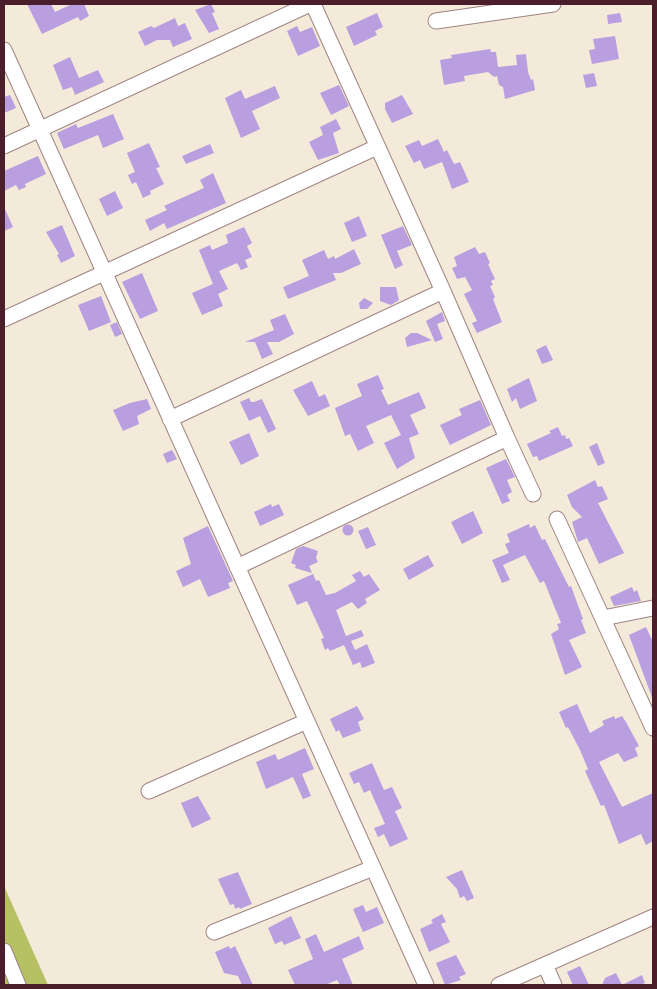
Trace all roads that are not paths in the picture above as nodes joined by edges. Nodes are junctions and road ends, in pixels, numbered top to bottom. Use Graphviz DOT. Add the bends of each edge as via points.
graph roads {
  1 [pos="311,4"];
  2 [pos="553,4"];
  3 [pos="436,21"];
  4 [pos="4,50"];
  5 [pos="39,130"];
  6 [pos="4,146"];
  7 [pos="376,147"];
  8 [pos="104,274"];
  9 [pos="443,291"];
  10 [pos="4,319"];
  11 [pos="170,419"];
  12 [pos="507,438"];
  13 [pos="533,494"];
  14 [pos="557,519"];
  15 [pos="237,567"];
  16 [pos="653,608"];
  17 [pos="604,618"];
  18 [pos="307,721"];
  19 [pos="653,728"];
  20 [pos="149,791"];
  21 [pos="373,868"];
  22 [pos="653,917"];
  23 [pos="214,932"];
  24 [pos="4,950"];
  25 [pos="545,964"];
  26 [pos="18,985"];
  27 [pos="426,985"];
  28 [pos="499,985"];
  29 [pos="554,985"];
  1 -- 5 [label="street"];
  1 -- 7 [label="street"];
  2 -- 3 [label="street"];
  4 -- 5 [label="street"];
  5 -- 6 [label="street"];
  5 -- 8 [label="street"];
  7 -- 8 [label="street"];
  7 -- 9 [label="street"];
  8 -- 10 [label="street"];
  8 -- 11 [label="street"];
  9 -- 11 [label="street"];
  9 -- 12 [label="street"];
  11 -- 15 [label="street"];
  12 -- 13 [label="street"];
  12 -- 15 [label="street"];
  14 -- 17 [label="street"];
  15 -- 18 [label="street"];
  16 -- 17 [label="street"];
  17 -- 19 [label="street"];
  18 -- 20 [label="street"];
  18 -- 21 [label="street"];
  21 -- 23 [label="street"];
  21 -- 27 [label="street"];
  22 -- 25 [label="street"];
  24 -- 26 [label="street"];
  25 -- 28 [label="street"];
  25 -- 29 [label="street"];
}
